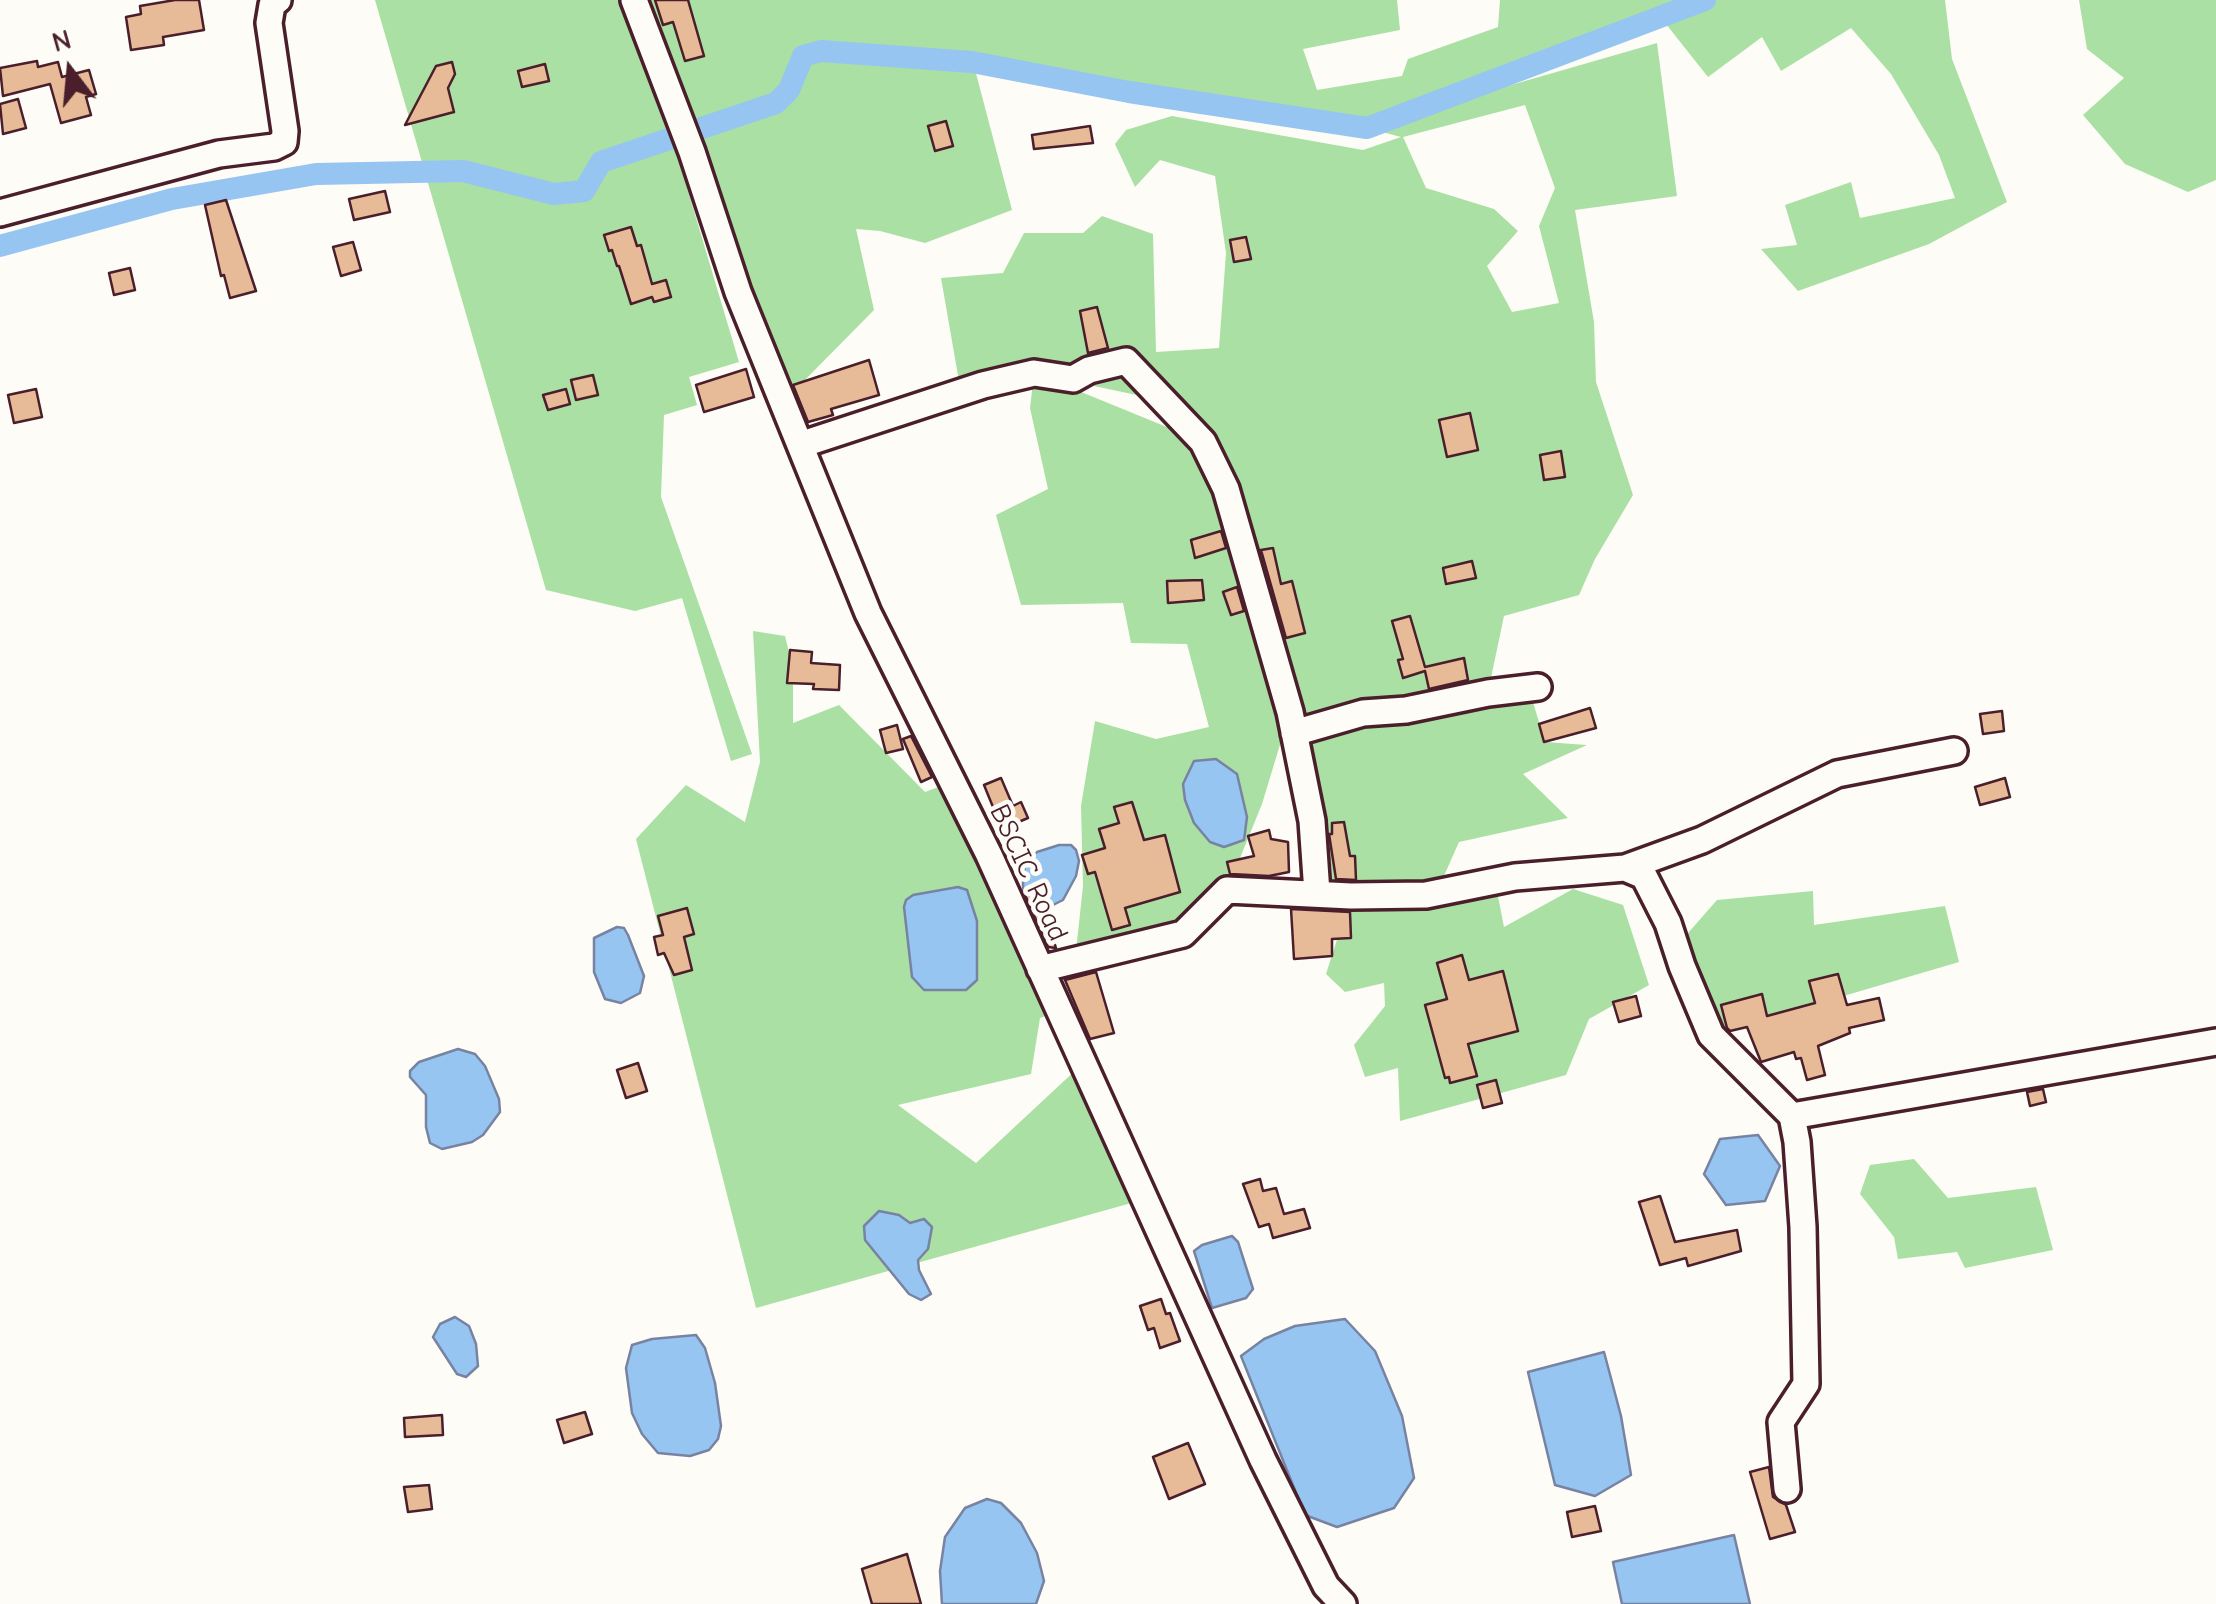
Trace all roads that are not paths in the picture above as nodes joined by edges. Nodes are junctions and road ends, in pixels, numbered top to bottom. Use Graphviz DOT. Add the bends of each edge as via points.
graph roads {
  1 [pos="278,0"];
  2 [pos="634,0"];
  3 [pos="0,213"];
  4 [pos="800,445"];
  5 [pos="1538,687"];
  6 [pos="1294,732"];
  7 [pos="1954,751"];
  8 [pos="1625,868"];
  9 [pos="1318,893"];
  10 [pos="1040,969"];
  11 [pos="2216,1042"];
  12 [pos="1792,1116"];
  13 [pos="1786,1489"];
  14 [pos="1343,1604"];
  1 -- 3 [label="street" via="269,24 284,142"];
  2 -- 4 [label="street, BSCIC Road"];
  4 -- 6 [label="street" via="982,386 1034,373 1073,378 1126,361 1203,442 1226,489"];
  4 -- 10 [label="street, BSCIC Road" via="868,613"];
  5 -- 6 [label="street" via="1363,713"];
  6 -- 9 [label="street"];
  7 -- 8 [label="street" via="1837,774 1702,840"];
  8 -- 9 [label="street" via="1515,877 1426,895"];
  8 -- 12 [label="street" via="1644,876 1711,1034"];
  9 -- 10 [label="street" via="1227,890 1183,934"];
  10 -- 14 [label="street, BSCIC Road" via="1263,1460 1326,1586"];
  11 -- 12 [label="street"];
  12 -- 13 [label="street" via="1803,1228 1806,1384 1781,1422"];
}
